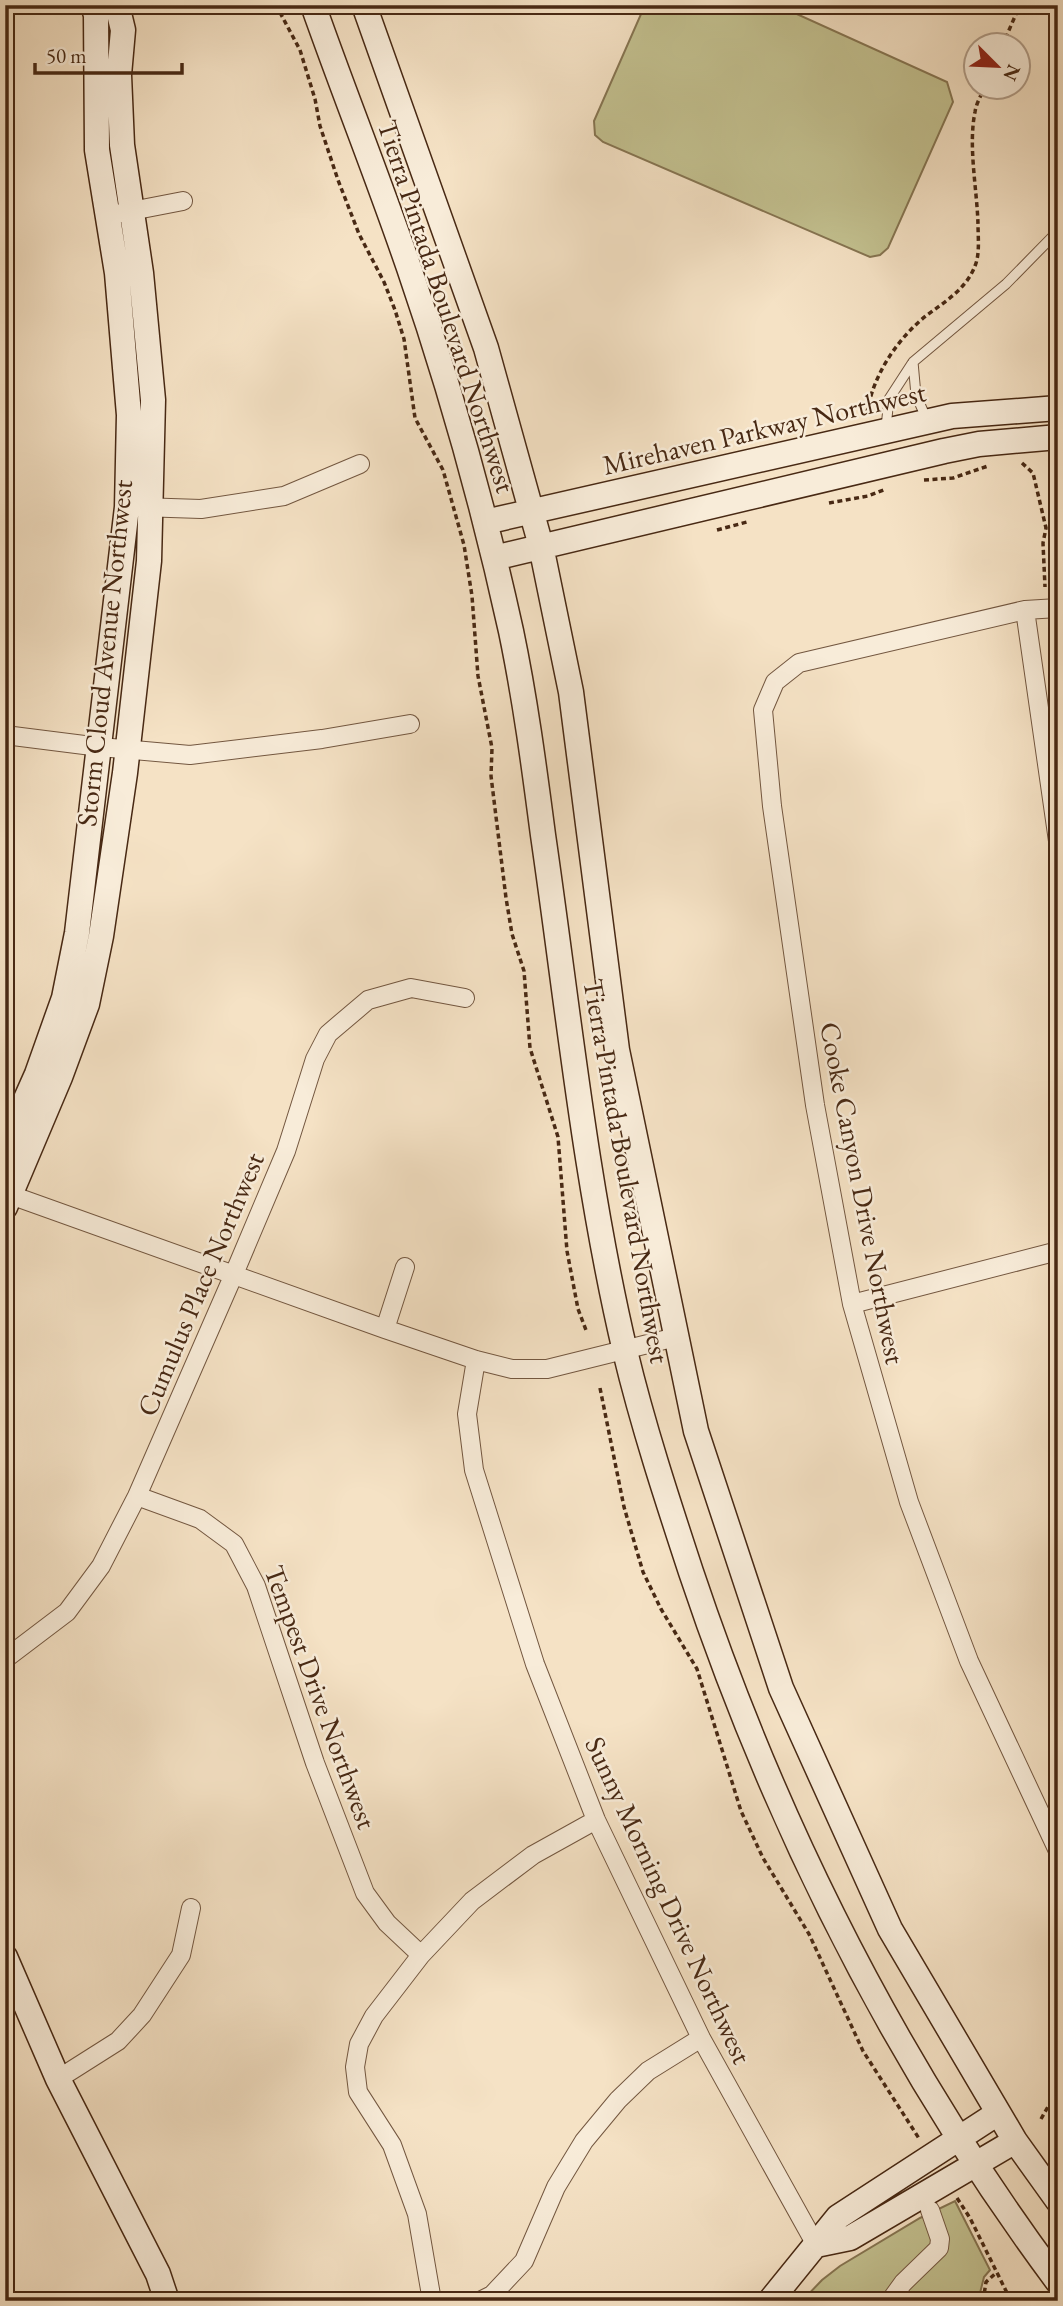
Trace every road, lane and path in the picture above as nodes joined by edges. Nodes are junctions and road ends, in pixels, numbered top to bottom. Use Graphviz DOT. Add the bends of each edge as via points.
graph roads {
  1 [pos="93,5"];
  2 [pos="117,5"];
  3 [pos="275,5"];
  4 [pos="313,5"];
  5 [pos="364,5"];
  6 [pos="1020,5"];
  7 [pos="1008,32"];
  8 [pos="978,102"];
  9 [pos="183,201"];
  10 [pos="119,214"];
  11 [pos="1058,231"];
  12 [pos="913,362"];
  13 [pos="1058,408"];
  14 [pos="928,421"];
  15 [pos="875,424"];
  16 [pos="1058,437"];
  17 [pos="1019,460"];
  18 [pos="998,463"];
  19 [pos="360,464"];
  20 [pos="924,480"];
  21 [pos="894,486"];
  22 [pos="825,503"];
  23 [pos="127,506"];
  24 [pos="152,508"];
  25 [pos="531,512"];
  26 [pos="752,521"];
  27 [pos="485,522"];
  28 [pos="713,530"];
  29 [pos="541,546"];
  30 [pos="494,558"];
  31 [pos="1045,587"];
  32 [pos="1058,608"];
  33 [pos="1025,610"];
  34 [pos="410,724"];
  35 [pos="5,735"];
  36 [pos="100,747"];
  37 [pos="128,750"];
  38 [pos="1058,841"];
  39 [pos="465,998"];
  40 [pos="5,1146"];
  41 [pos="7,1198"];
  42 [pos="1058,1251"];
  43 [pos="405,1267"];
  44 [pos="234,1274"];
  45 [pos="852,1304"];
  46 [pos="385,1329"];
  47 [pos="586,1330"];
  48 [pos="676,1337"];
  49 [pos="625,1350"];
  50 [pos="476,1360"];
  51 [pos="600,1388"];
  52 [pos="137,1496"];
  53 [pos="5,1659"];
  54 [pos="596,1820"];
  55 [pos="1058,1851"];
  56 [pos="191,1908"];
  57 [pos="421,1955"];
  58 [pos="5,1957"];
  59 [pos="701,2038"];
  60 [pos="58,2079"];
  61 [pos="1058,2089"];
  62 [pos="998,2113"];
  63 [pos="1041,2119"];
  64 [pos="958,2139"];
  65 [pos="920,2141"];
  66 [pos="1015,2141"];
  67 [pos="975,2165"];
  68 [pos="956,2196"];
  69 [pos="1058,2201"];
  70 [pos="930,2210"];
  71 [pos="817,2245"];
  72 [pos="997,2272"];
  73 [pos="1058,2282"];
  74 [pos="1011,2300"];
  75 [pos="167,2301"];
  76 [pos="432,2301"];
  77 [pos="481,2301"];
  78 [pos="770,2301"];
  79 [pos="890,2301"];
  80 [pos="984,2301"];
  1 -- 10 [label="main road, Storm Cloud Avenue Northwest" via="97,150"];
  2 -- 10 [label="main road, Storm Cloud Avenue Northwest" via="122,30"];
  3 -- 47 [label="path" via="300,50 338,180 395,310 415,418 443,470 464,545 478,676 492,748 491,776 506,898 524,971 530,1048 558,1137 567,1251"];
  4 -- 27 [label="main road, Tierra Pintada Boulevard Northwest" via="413,279"];
  5 -- 25 [label="main road, Tierra Pintada Boulevard Northwest" via="486,348"];
  6 -- 7 [label="path"];
  8 -- 15 [label="path" via="972,127 976,264 961,288 924,317 881,370 870,397"];
  9 -- 10 [label="street"];
  10 -- 23 [label="main road, Storm Cloud Avenue Northwest" via="117,274 129,415"];
  10 -- 24 [label="main road, Storm Cloud Avenue Northwest" via="141,273 153,400"];
  11 -- 12 [label="lane" via="1006,284"];
  12 -- 14 [label="lane" via="915,395"];
  12 -- 15 [label="lane"];
  13 -- 14 [label="main road, Mirehaven Parkway Northwest"];
  14 -- 15 [label="main road, Mirehaven Parkway Northwest"];
  15 -- 25 [label="main road, Mirehaven Parkway Northwest"];
  16 -- 29 [label="main road" via="944,451"];
  17 -- 31 [label="path" via="1033,473 1046,528"];
  18 -- 20 [label="path" via="953,478"];
  19 -- 24 [label="street" via="284,496 201,509"];
  21 -- 22 [label="path"];
  23 -- 24 [label="street"];
  23 -- 36 [label="main road, Storm Cloud Avenue Northwest"];
  24 -- 37 [label="main road, Storm Cloud Avenue Northwest"];
  25 -- 27 [label="main road, Mirehaven Parkway Northwest"];
  25 -- 29 [label="main road, Tierra Pintada Boulevard Northwest"];
  26 -- 28 [label="path"];
  27 -- 30 [label="main road, Tierra Pintada Boulevard Northwest"];
  29 -- 30 [label="main road"];
  29 -- 48 [label="main road, Tierra Pintada Boulevard Northwest" via="571,692 617,1050"];
  30 -- 49 [label="main road, Tierra Pintada Boulevard Northwest" via="523,693 585,1132"];
  32 -- 33 [label="street"];
  33 -- 38 [label="street"];
  33 -- 45 [label="street, Cooke Canyon Drive Northwest" via="799,663 775,682 763,710 772,806 815,1104"];
  34 -- 37 [label="street" via="190,755"];
  35 -- 36 [label="street"];
  36 -- 37 [label="street"];
  36 -- 40 [label="main road, Storm Cloud Avenue Northwest" via="64,998"];
  37 -- 41 [label="main road, Storm Cloud Avenue Northwest" via="87,1004"];
  39 -- 44 [label="street, Cumulus Place Northwest" via="411,988 368,1000 328,1034 315,1059 286,1151"];
  41 -- 44 [label="street"];
  42 -- 45 [label="street"];
  43 -- 46 [label="street"];
  44 -- 46 [label="street"];
  44 -- 52 [label="street, Cumulus Place Northwest"];
  45 -- 55 [label="street, Cooke Canyon Drive Northwest" via="919,1526 969,1661"];
  46 -- 50 [label="street"];
  48 -- 49 [label="street"];
  48 -- 62 [label="main road, Tierra Pintada Boulevard Northwest" via="696,1431 780,1688 890,1929"];
  49 -- 50 [label="street" via="547,1369"];
  49 -- 64 [label="main road, Tierra Pintada Boulevard Northwest" via="677,1531 746,1726 827,1903"];
  50 -- 54 [label="street, Sunny Morning Drive Northwest" via="467,1414 474,1470 535,1664"];
  51 -- 65 [label="path" via="624,1507 643,1572 697,1669 741,1811 814,1944 863,2051"];
  52 -- 53 [label="street, Cumulus Place Northwest" via="101,1566 67,1612"];
  52 -- 57 [label="street, Tempest Drive Northwest" via="200,1519 234,1544 256,1586 315,1763 365,1893 387,1923"];
  54 -- 57 [label="street" via="533,1855 472,1901"];
  54 -- 59 [label="street, Sunny Morning Drive Northwest"];
  56 -- 60 [label="street" via="181,1955 142,2015 118,2041"];
  57 -- 76 [label="street" via="374,2016 359,2044 355,2067 358,2092 392,2145 417,2214"];
  58 -- 60 [label="main road"];
  59 -- 71 [label="street, Sunny Morning Drive Northwest"];
  59 -- 77 [label="street" via="648,2071 618,2100 584,2141 556,2187 524,2261"];
  60 -- 75 [label="main road" via="158,2274"];
  61 -- 63 [label="path"];
  62 -- 64 [label="main road"];
  62 -- 66 [label="main road, Tierra Pintada Boulevard Northwest"];
  64 -- 67 [label="main road, Tierra Pintada Boulevard Northwest"];
  64 -- 71 [label="main road" via="838,2217"];
  66 -- 67 [label="main road"];
  66 -- 69 [label="main road, Tierra Pintada Boulevard Northwest"];
  67 -- 71 [label="main road" via="849,2238"];
  67 -- 73 [label="main road, Tierra Pintada Boulevard Northwest"];
  68 -- 72 [label="path"];
  70 -- 79 [label="street" via="939,2248"];
  71 -- 78 [label="main road"];
  72 -- 74 [label="path"];
  72 -- 80 [label="path" via="986,2282"];
  74 -- 80 [label="path"];
}
